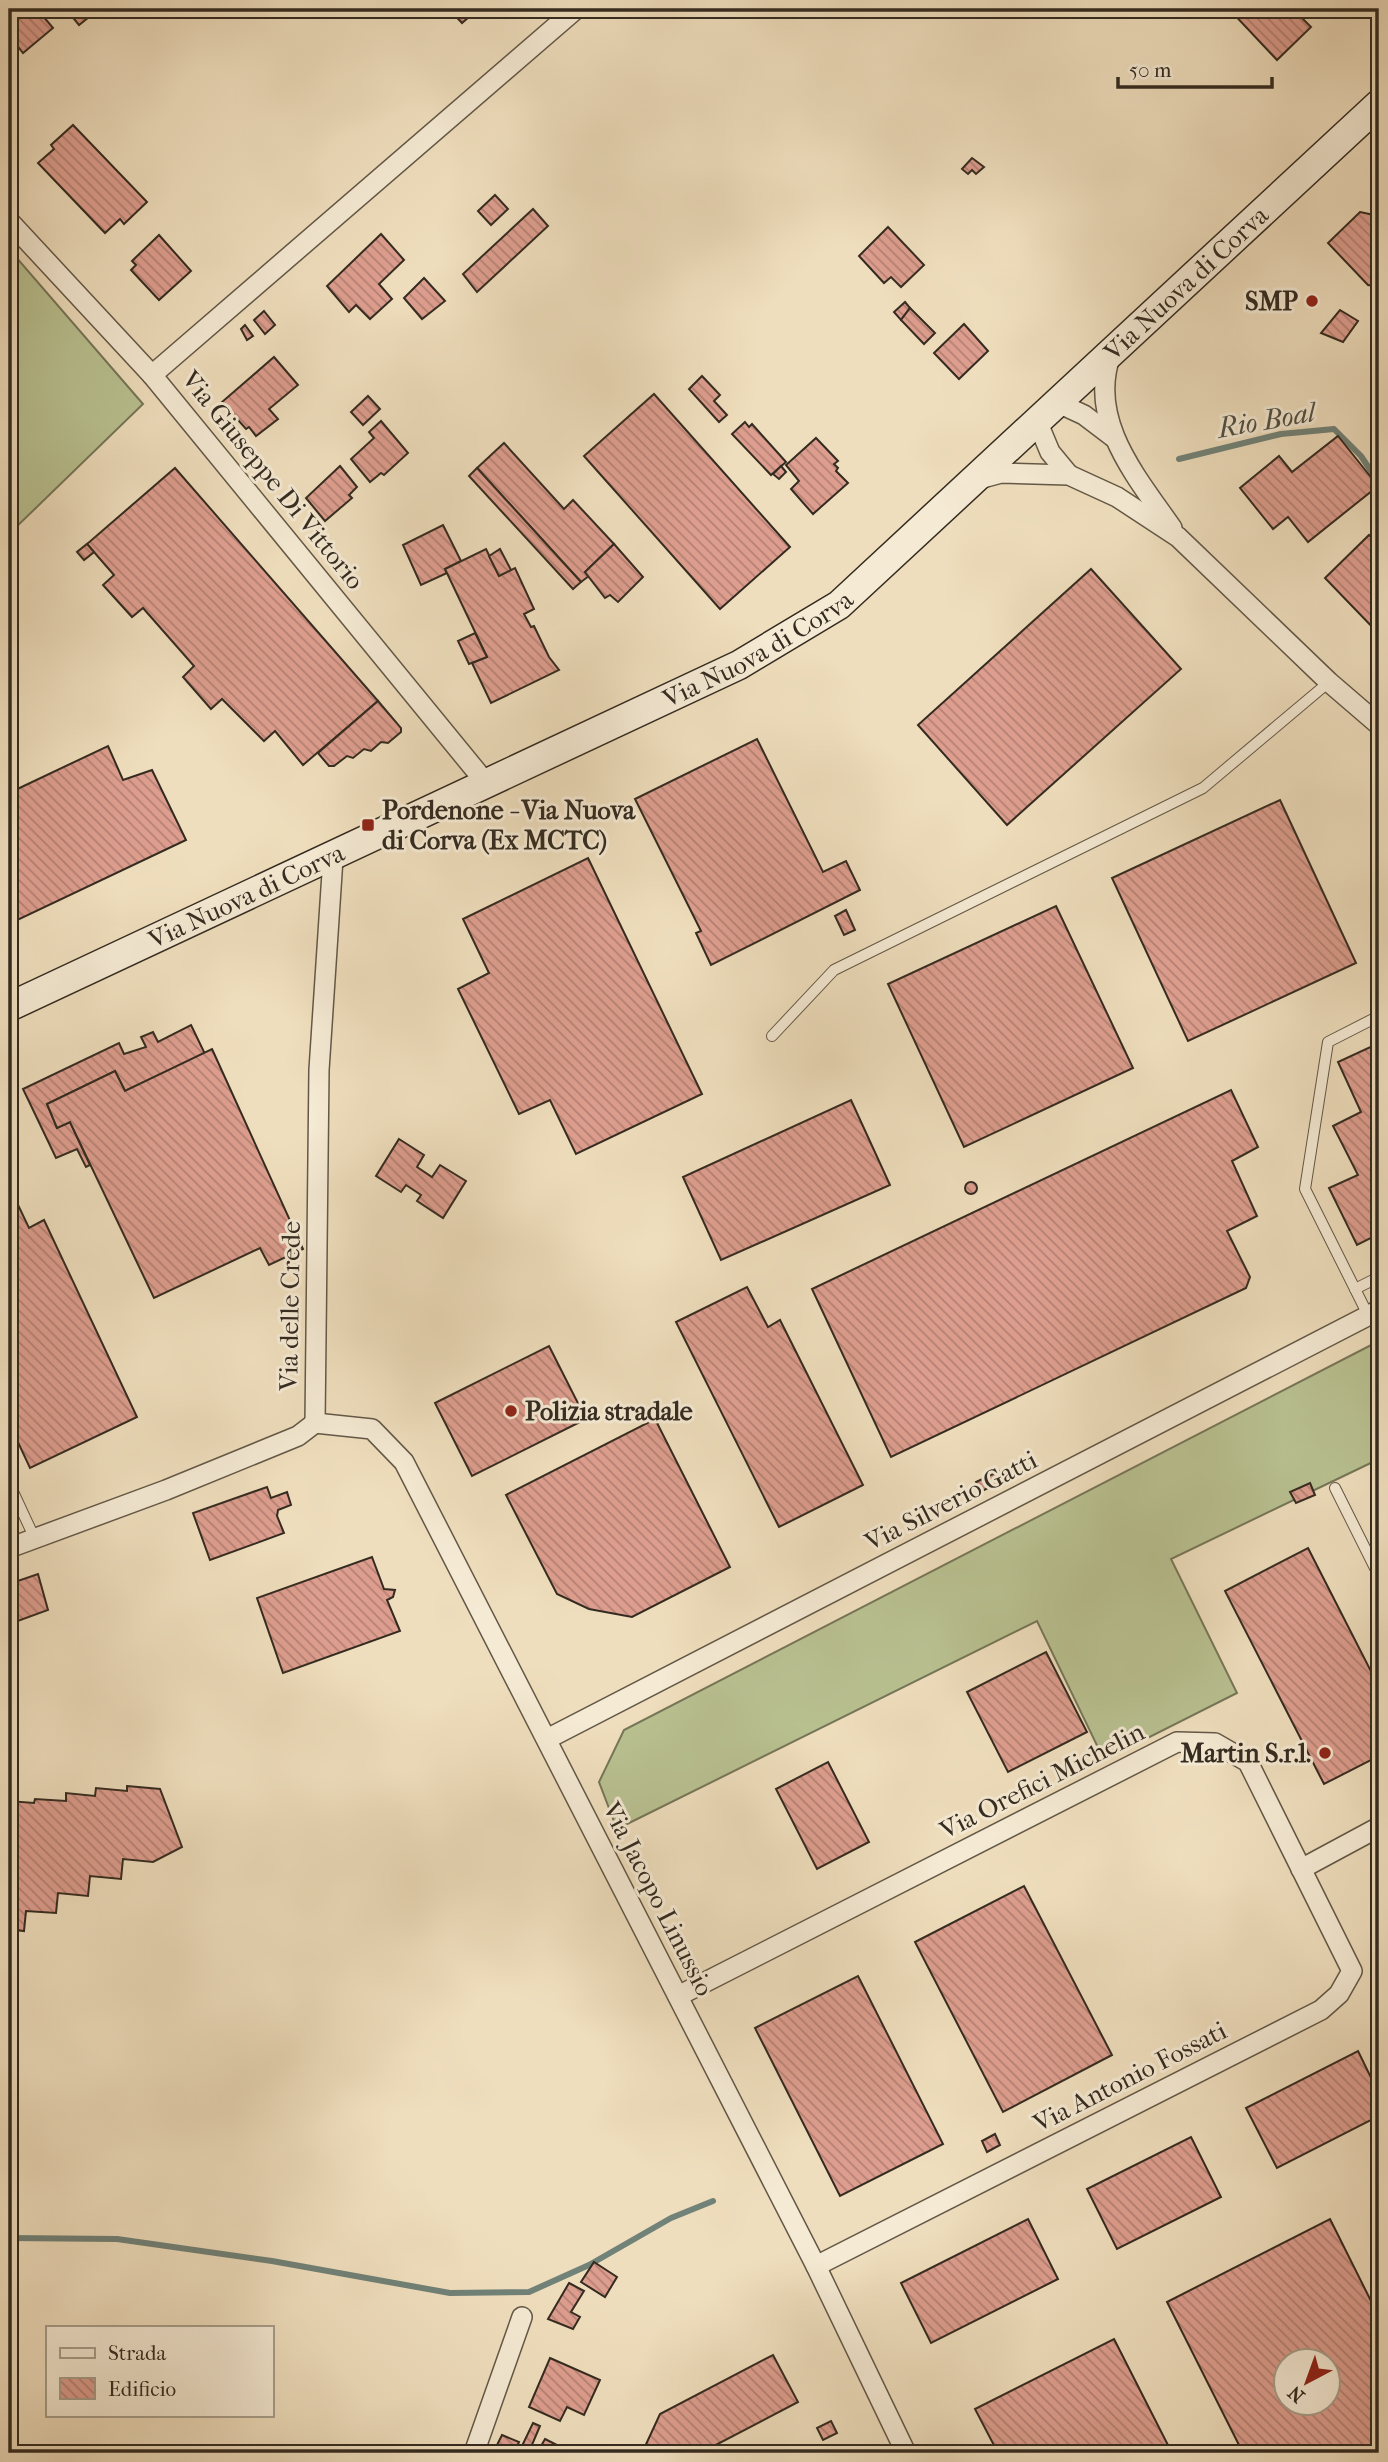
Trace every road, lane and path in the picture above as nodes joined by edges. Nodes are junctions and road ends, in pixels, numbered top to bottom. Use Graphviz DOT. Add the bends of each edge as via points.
graph roads {
  1 [pos="576,9"];
  2 [pos="1379,104"];
  3 [pos="9,221"];
  4 [pos="1113,349"];
  5 [pos="152,375"];
  6 [pos="1047,412"];
  7 [pos="1113,437"];
  8 [pos="1069,475"];
  9 [pos="973,481"];
  10 [pos="1178,537"];
  11 [pos="1329,682"];
  12 [pos="1379,725"];
  13 [pos="486,783"];
  14 [pos="332,858"];
  15 [pos="9,1007"];
  16 [pos="1379,1016"];
  17 [pos="772,1036"];
  18 [pos="1379,1277"];
  19 [pos="1355,1289"];
  20 [pos="1374,1312"];
  21 [pos="315,1423"];
  22 [pos="9,1483"];
  23 [pos="1335,1488"];
  24 [pos="35,1539"];
  25 [pos="9,1548"];
  26 [pos="1379,1576"];
  27 [pos="547,1739"];
  28 [pos="1379,1828"];
  29 [pos="1301,1869"];
  30 [pos="678,1996"];
  31 [pos="816,2266"];
  32 [pos="522,2317"];
  33 [pos="474,2453"];
  34 [pos="906,2453"];
  1 -- 5 [label="street"];
  2 -- 4 [label="main road, Via Nuova di Corva"];
  3 -- 5 [label="street, Via Giuseppe Di Vittorio"];
  4 -- 6 [label="main road, Via Nuova di Corva"];
  4 -- 7 [label="street" via="1103,375"];
  5 -- 13 [label="street, Via Giuseppe Di Vittorio"];
  6 -- 7 [label="street" via="1084,415"];
  6 -- 8 [label="street" via="1050,452"];
  6 -- 9 [label="main road, Via Nuova di Corva"];
  7 -- 10 [label="street"];
  8 -- 9 [label="street" via="1001,473"];
  8 -- 10 [label="street" via="1117,497"];
  9 -- 13 [label="main road, Via Nuova di Corva" via="839,605 739,665"];
  10 -- 11 [label="street"];
  11 -- 12 [label="street"];
  11 -- 17 [label="lane" via="1203,789 834,970"];
  13 -- 14 [label="main road, Via Nuova di Corva"];
  14 -- 15 [label="main road, Via Nuova di Corva"];
  14 -- 21 [label="street, Via delle Crede" via="319,1070"];
  16 -- 19 [label="lane" via="1328,1042 1305,1189"];
  18 -- 19 [label="lane"];
  19 -- 20 [label="lane"];
  20 -- 27 [label="street, Via Silverio Gatti"];
  21 -- 24 [label="street, Via delle Crede" via="286,1441"];
  21 -- 27 [label="street, Via Jacopo Linussio" via="372,1429 404,1462"];
  22 -- 24 [label="lane"];
  23 -- 26 [label="lane"];
  24 -- 25 [label="street, Via delle Crede"];
  27 -- 30 [label="street, Via Jacopo Linussio"];
  28 -- 29 [label="street"];
  29 -- 30 [label="street, Via Orefici Michelin" via="1248,1762 1215,1743 1177,1742"];
  29 -- 31 [label="street, Via Antonio Fossati" via="1352,1971 1339,1994 1321,2010"];
  30 -- 31 [label="street, Via Jacopo Linussio"];
  31 -- 34 [label="street, Via Jacopo Linussio"];
  32 -- 33 [label="street"];
}
